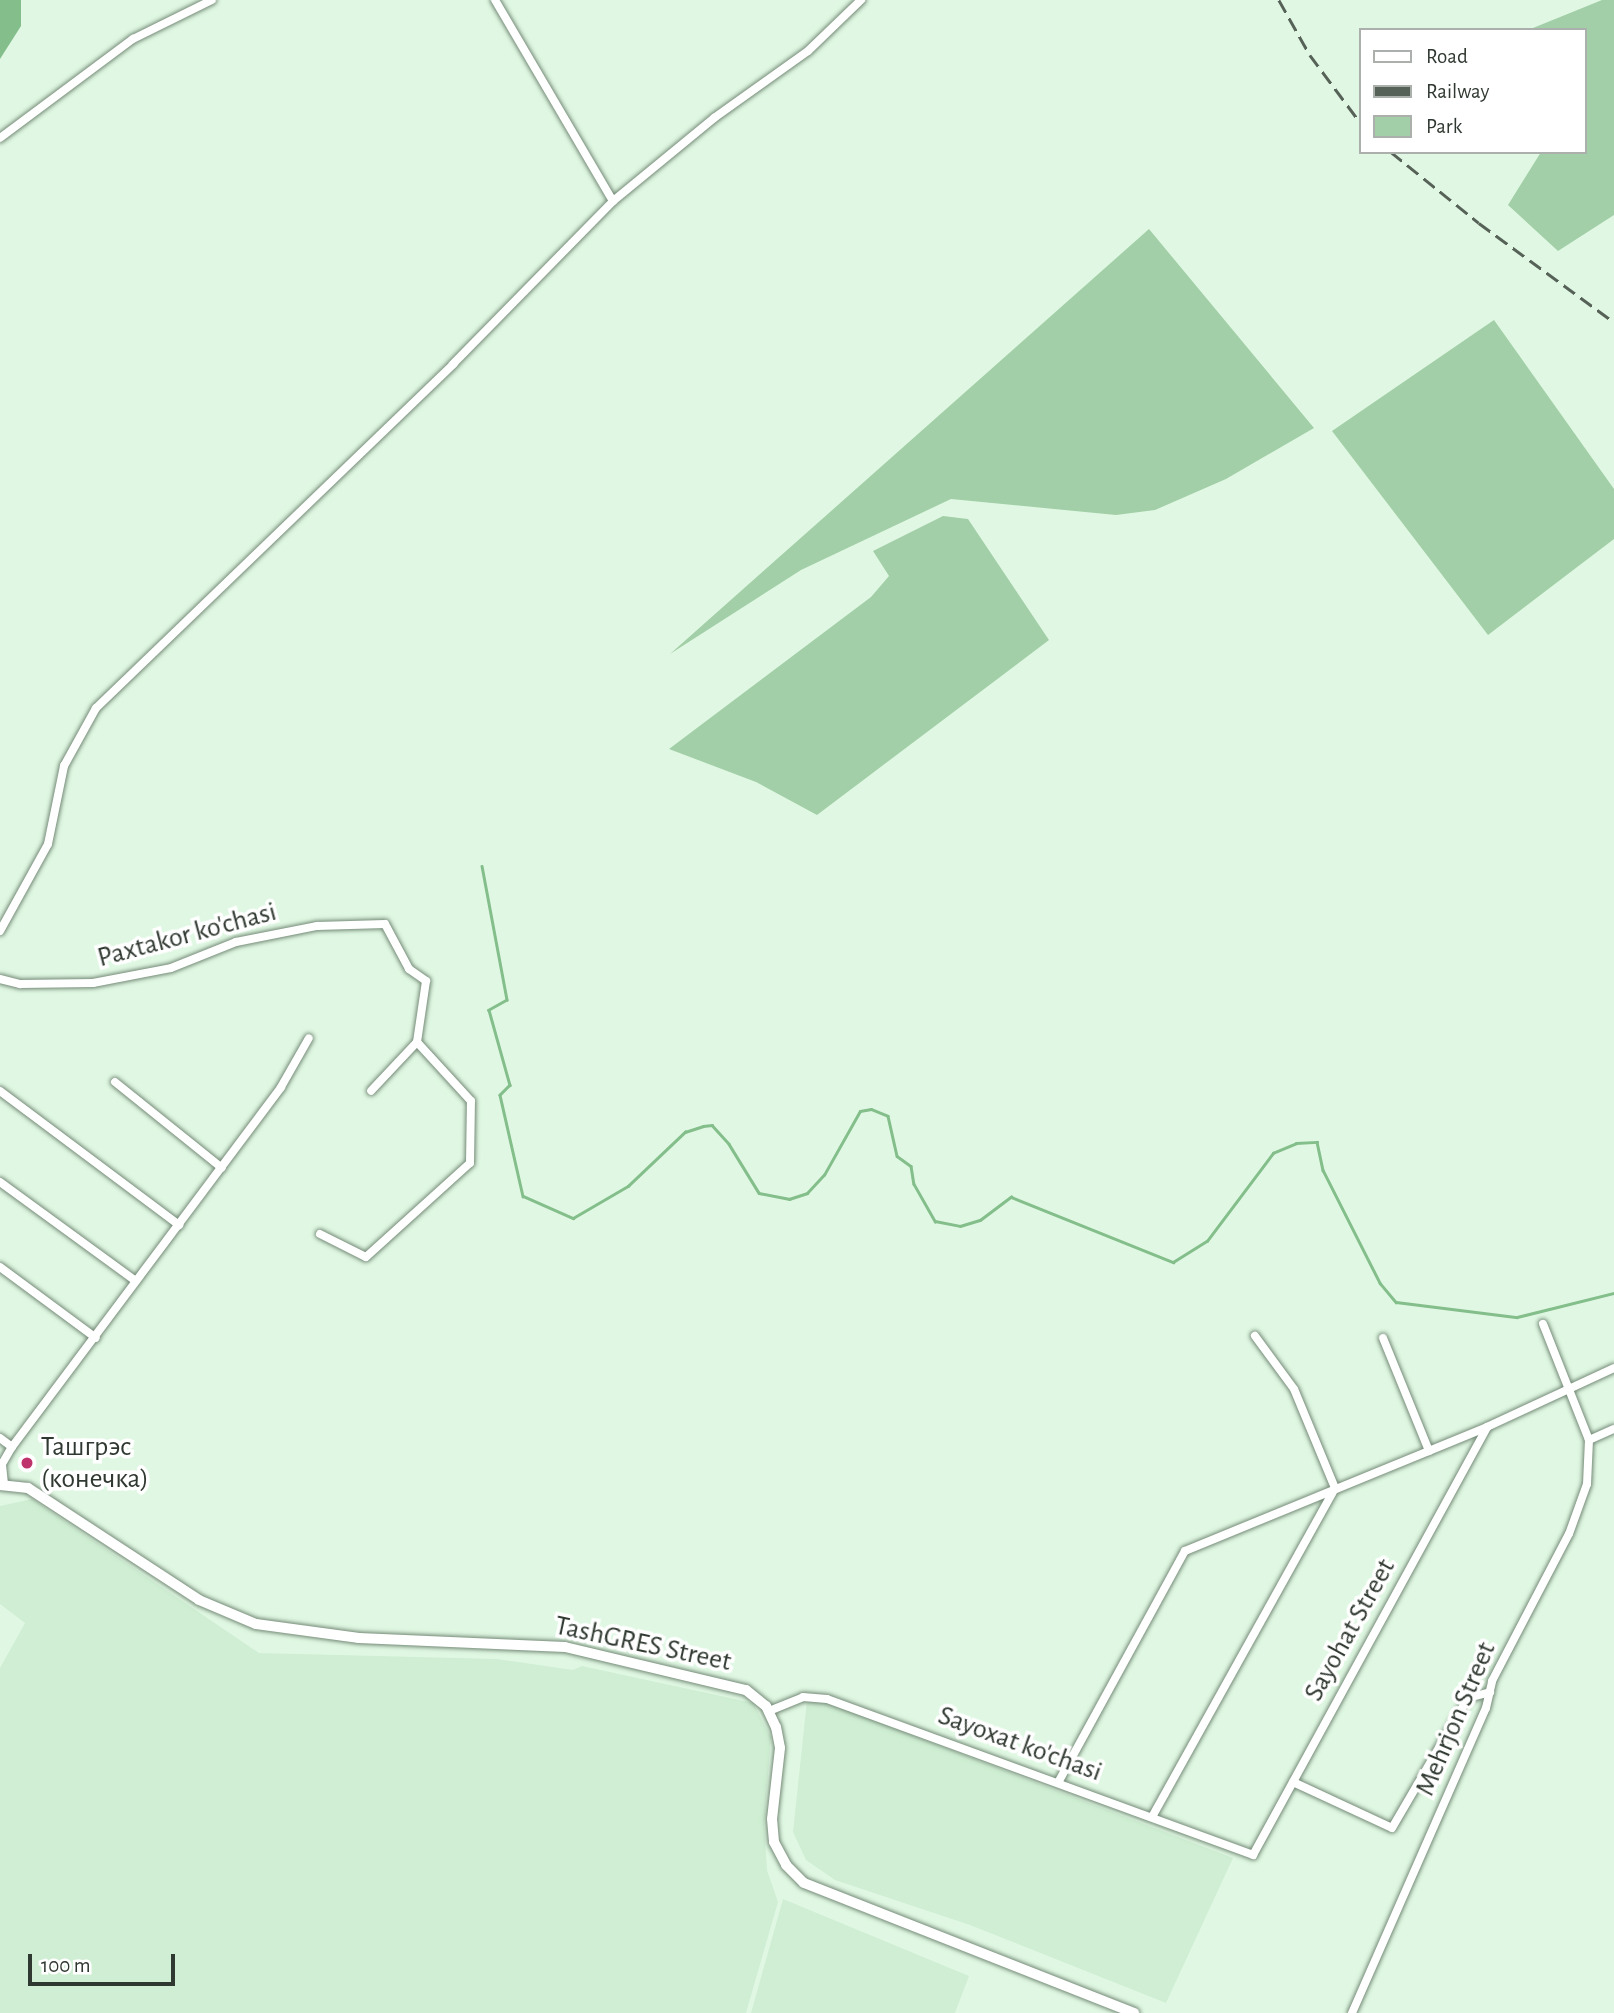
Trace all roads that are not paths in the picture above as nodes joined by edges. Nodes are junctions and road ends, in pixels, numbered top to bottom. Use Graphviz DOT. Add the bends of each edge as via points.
graph roads {
  1 [pos="212,0"];
  2 [pos="495,0"];
  3 [pos="861,0"];
  4 [pos="0,138"];
  5 [pos="612,201"];
  6 [pos="0,931"];
  7 [pos="0,979"];
  8 [pos="309,1038"];
  9 [pos="417,1042"];
  10 [pos="115,1082"];
  11 [pos="0,1091"];
  12 [pos="371,1091"];
  13 [pos="222,1168"];
  14 [pos="0,1182"];
  15 [pos="179,1225"];
  16 [pos="320,1234"];
  17 [pos="0,1267"];
  18 [pos="136,1281"];
  19 [pos="1542,1324"];
  20 [pos="1255,1336"];
  21 [pos="96,1338"];
  22 [pos="1383,1338"];
  23 [pos="1614,1368"];
  24 [pos="1569,1388"];
  25 [pos="1487,1427"];
  26 [pos="1614,1429"];
  27 [pos="0,1438"];
  28 [pos="1589,1440"];
  29 [pos="12,1447"];
  30 [pos="1429,1451"];
  31 [pos="2,1484"];
  32 [pos="1335,1488"];
  33 [pos="1490,1692"];
  34 [pos="769,1711"];
  35 [pos="1059,1781"];
  36 [pos="1293,1782"];
  37 [pos="1152,1817"];
  38 [pos="1134,2013"];
  39 [pos="1352,2013"];
  1 -- 4 [label="street" via="133,39"];
  2 -- 5 [label="street"];
  3 -- 5 [label="street" via="808,51 714,118"];
  5 -- 6 [label="street" via="445,373 96,708 64,766 48,844"];
  7 -- 9 [label="street, Paxtakor ko'chasi" via="20,984 93,983 171,968 236,943 317,926 386,924 409,969 426,981"];
  8 -- 13 [label="street" via="281,1087"];
  9 -- 12 [label="street"];
  9 -- 16 [label="street" via="471,1101 470,1163 366,1257"];
  10 -- 13 [label="street"];
  11 -- 15 [label="street"];
  13 -- 15 [label="street"];
  14 -- 18 [label="street"];
  15 -- 18 [label="street"];
  17 -- 21 [label="street"];
  18 -- 21 [label="street"];
  19 -- 24 [label="street, Mehrjon Street"];
  20 -- 32 [label="street" via="1294,1389"];
  21 -- 29 [label="street"];
  22 -- 30 [label="street"];
  23 -- 24 [label="street"];
  24 -- 25 [label="street"];
  24 -- 28 [label="street, Mehrjon Street"];
  25 -- 30 [label="street"];
  25 -- 36 [label="street, Sayohat Street"];
  26 -- 28 [label="street"];
  27 -- 29 [label="street"];
  28 -- 33 [label="street, Mehrjon Street" via="1587,1484 1569,1534"];
  29 -- 31 [label="street" via="2,1464"];
  30 -- 32 [label="street"];
  31 -- 34 [label="main road, TashGRES Street" via="28,1488 199,1600 256,1624 359,1638 565,1647 727,1684 752,1693"];
  32 -- 35 [label="street" via="1185,1551"];
  32 -- 37 [label="street"];
  33 -- 36 [label="street" via="1468,1698 1392,1828"];
  33 -- 39 [label="street, Mehrjon Street"];
  34 -- 35 [label="street, Sayoxat ko'chasi" via="803,1697 827,1699"];
  34 -- 38 [label="main road" via="780,1748 772,1830 779,1854 795,1876 829,1897"];
  35 -- 37 [label="street, Sayoxat ko'chasi"];
  36 -- 37 [label="street, Sayoxat ko'chasi" via="1254,1855"];
}
